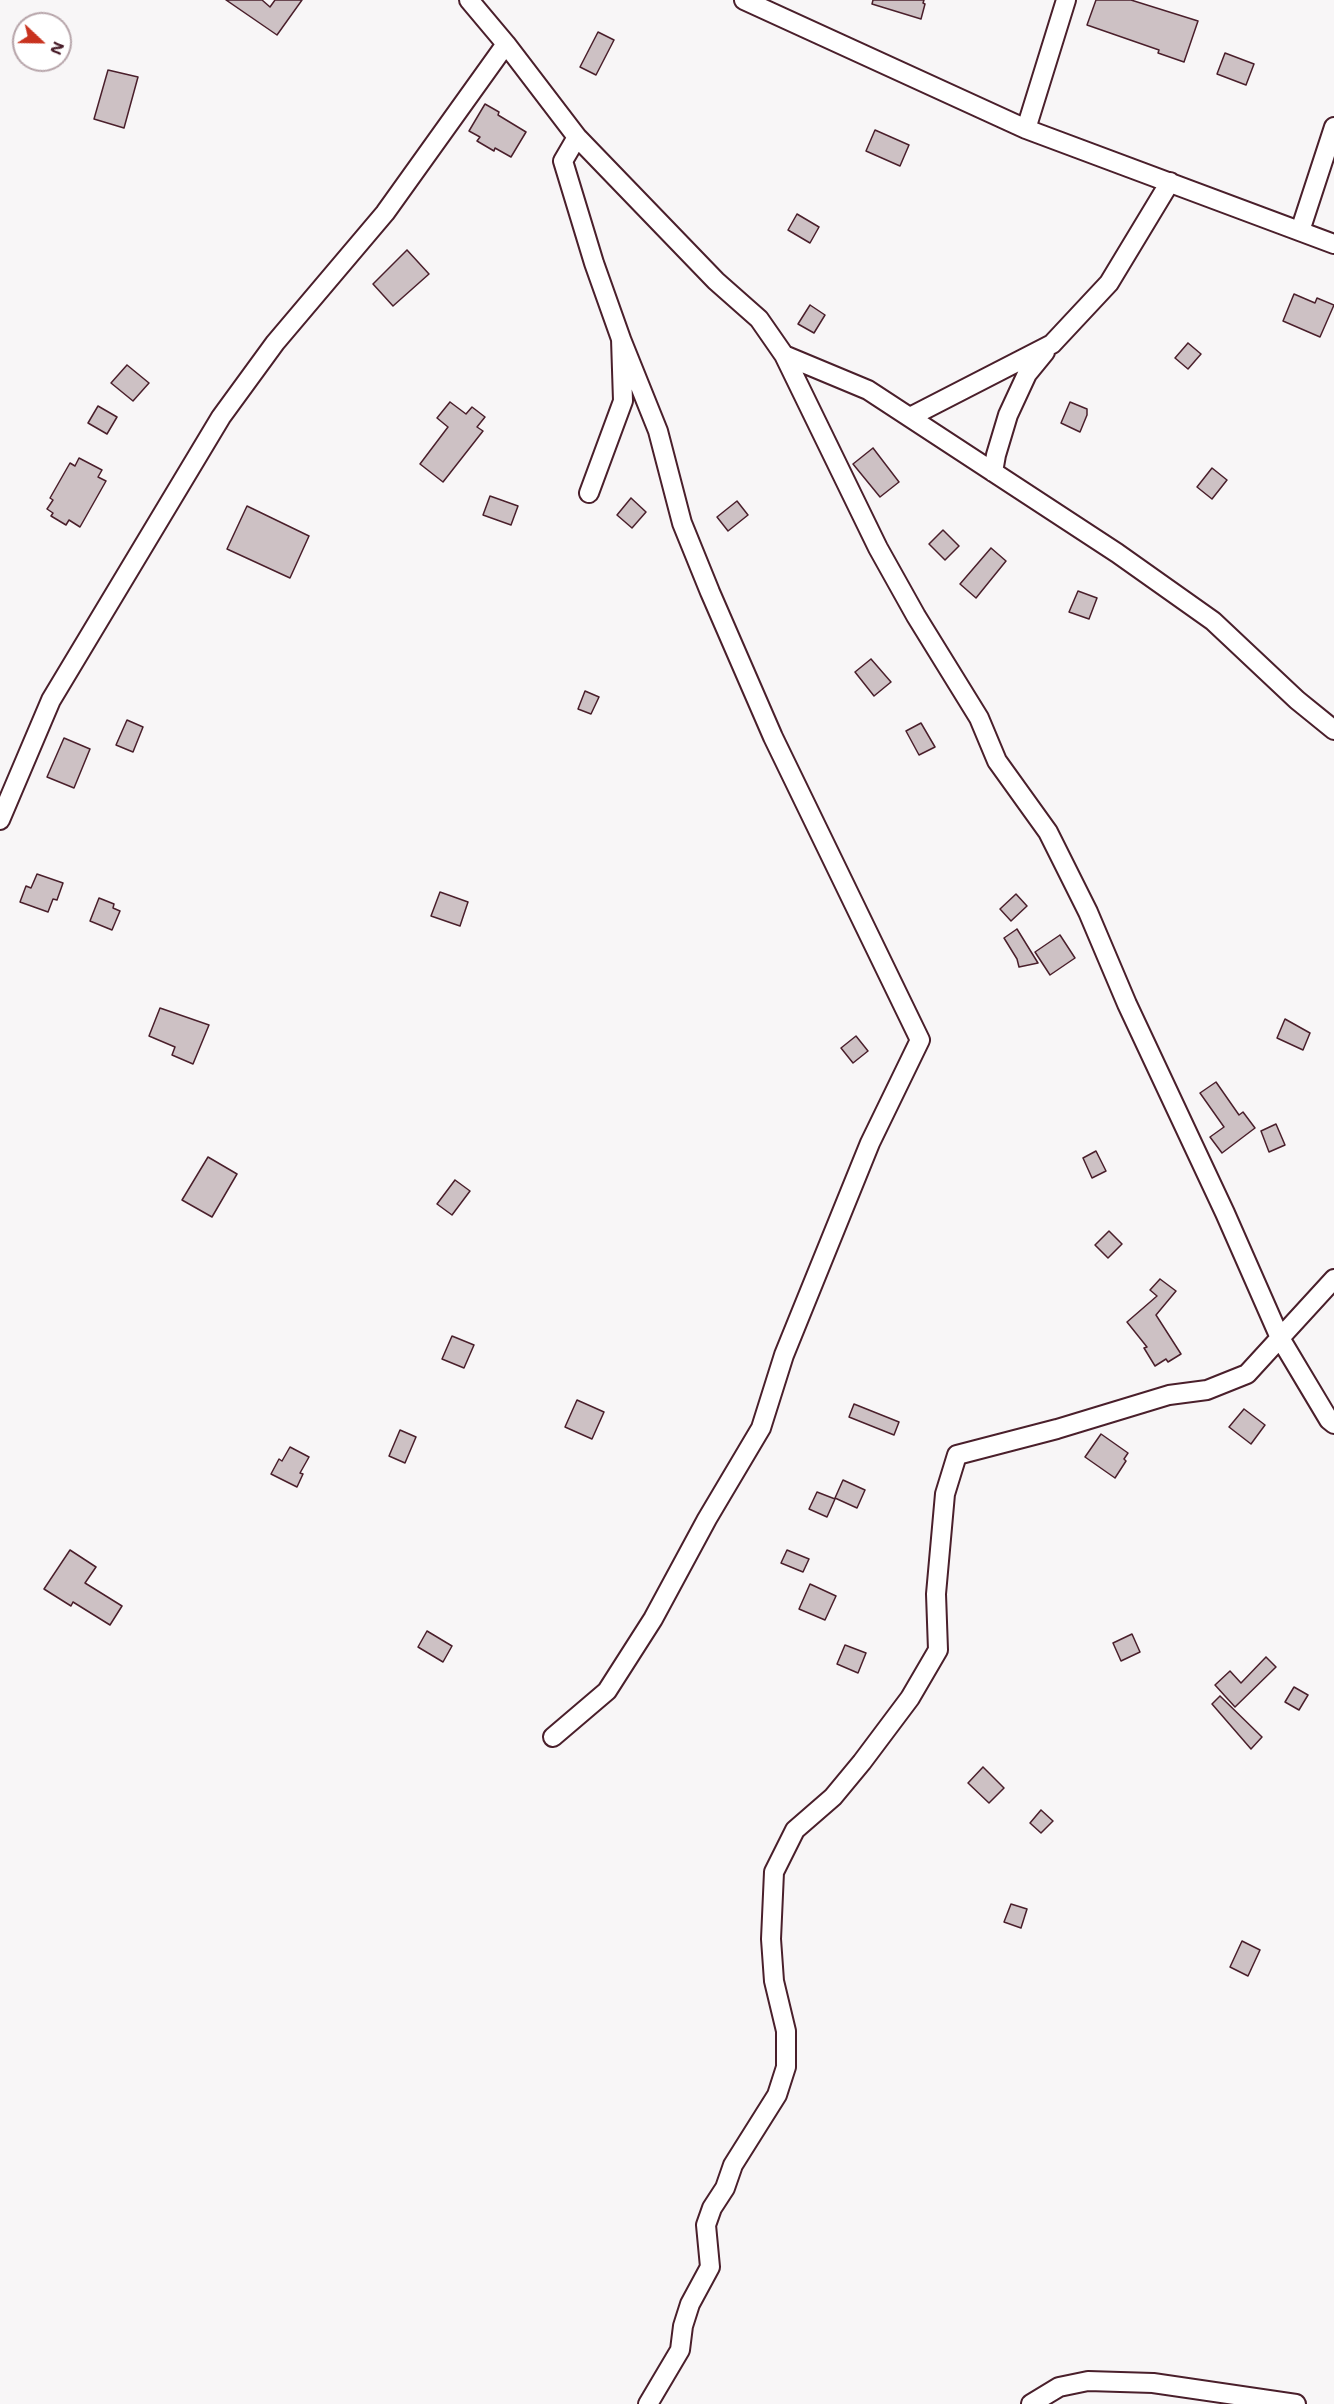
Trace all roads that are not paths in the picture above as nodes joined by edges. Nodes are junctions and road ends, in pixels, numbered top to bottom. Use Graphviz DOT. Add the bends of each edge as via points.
graph roads {
  1 [pos="469,0"];
  2 [pos="744,0"];
  3 [pos="1066,0"];
  4 [pos="506,44"];
  5 [pos="1334,127"];
  6 [pos="1026,129"];
  7 [pos="577,137"];
  8 [pos="1170,182"];
  9 [pos="1300,231"];
  10 [pos="1334,244"];
  11 [pos="621,339"];
  12 [pos="1052,344"];
  13 [pos="784,355"];
  14 [pos="910,417"];
  15 [pos="993,472"];
  16 [pos="589,493"];
  17 [pos="1334,730"];
  18 [pos="0,820"];
  19 [pos="1334,1279"];
  20 [pos="1280,1338"];
  21 [pos="1334,1424"];
  22 [pos="553,1737"];
  23 [pos="648,2404"];
  24 [pos="1031,2404"];
  25 [pos="1296,2404"];
  1 -- 4 [label="street"];
  2 -- 6 [label="street"];
  3 -- 6 [label="street"];
  4 -- 7 [label="street"];
  4 -- 18 [label="street" via="385,213 275,343 221,417 51,700"];
  5 -- 9 [label="street"];
  6 -- 8 [label="street"];
  7 -- 11 [label="street" via="563,161"];
  7 -- 13 [label="street" via="716,281 759,319"];
  8 -- 9 [label="street"];
  8 -- 12 [label="street" via="1109,283"];
  9 -- 10 [label="street"];
  11 -- 16 [label="street" via="623,401"];
  11 -- 22 [label="street" via="658,431 682,523 710,592 773,737 920,1040 870,1143 784,1355 761,1428 653,1619 607,1691"];
  12 -- 14 [label="street"];
  12 -- 15 [label="street" via="1027,374 1008,414"];
  13 -- 14 [label="street" via="868,390"];
  13 -- 20 [label="street" via="878,548 979,718 997,761 1048,832"];
  14 -- 15 [label="street"];
  15 -- 17 [label="street" via="1213,621"];
  19 -- 20 [label="street"];
  20 -- 21 [label="street"];
  20 -- 23 [label="street" via="1247,1374 1207,1390 1168,1395 957,1455 945,1494 936,1594 938,1650 910,1698 862,1762 833,1797 795,1830 774,1872 772,1960 786,2031 786,2067 777,2095 712,2208 706,2225 710,2267 690,2304 680,2350"];
  24 -- 25 [label="street" via="1059,2387 1088,2381 1153,2383"];
}
